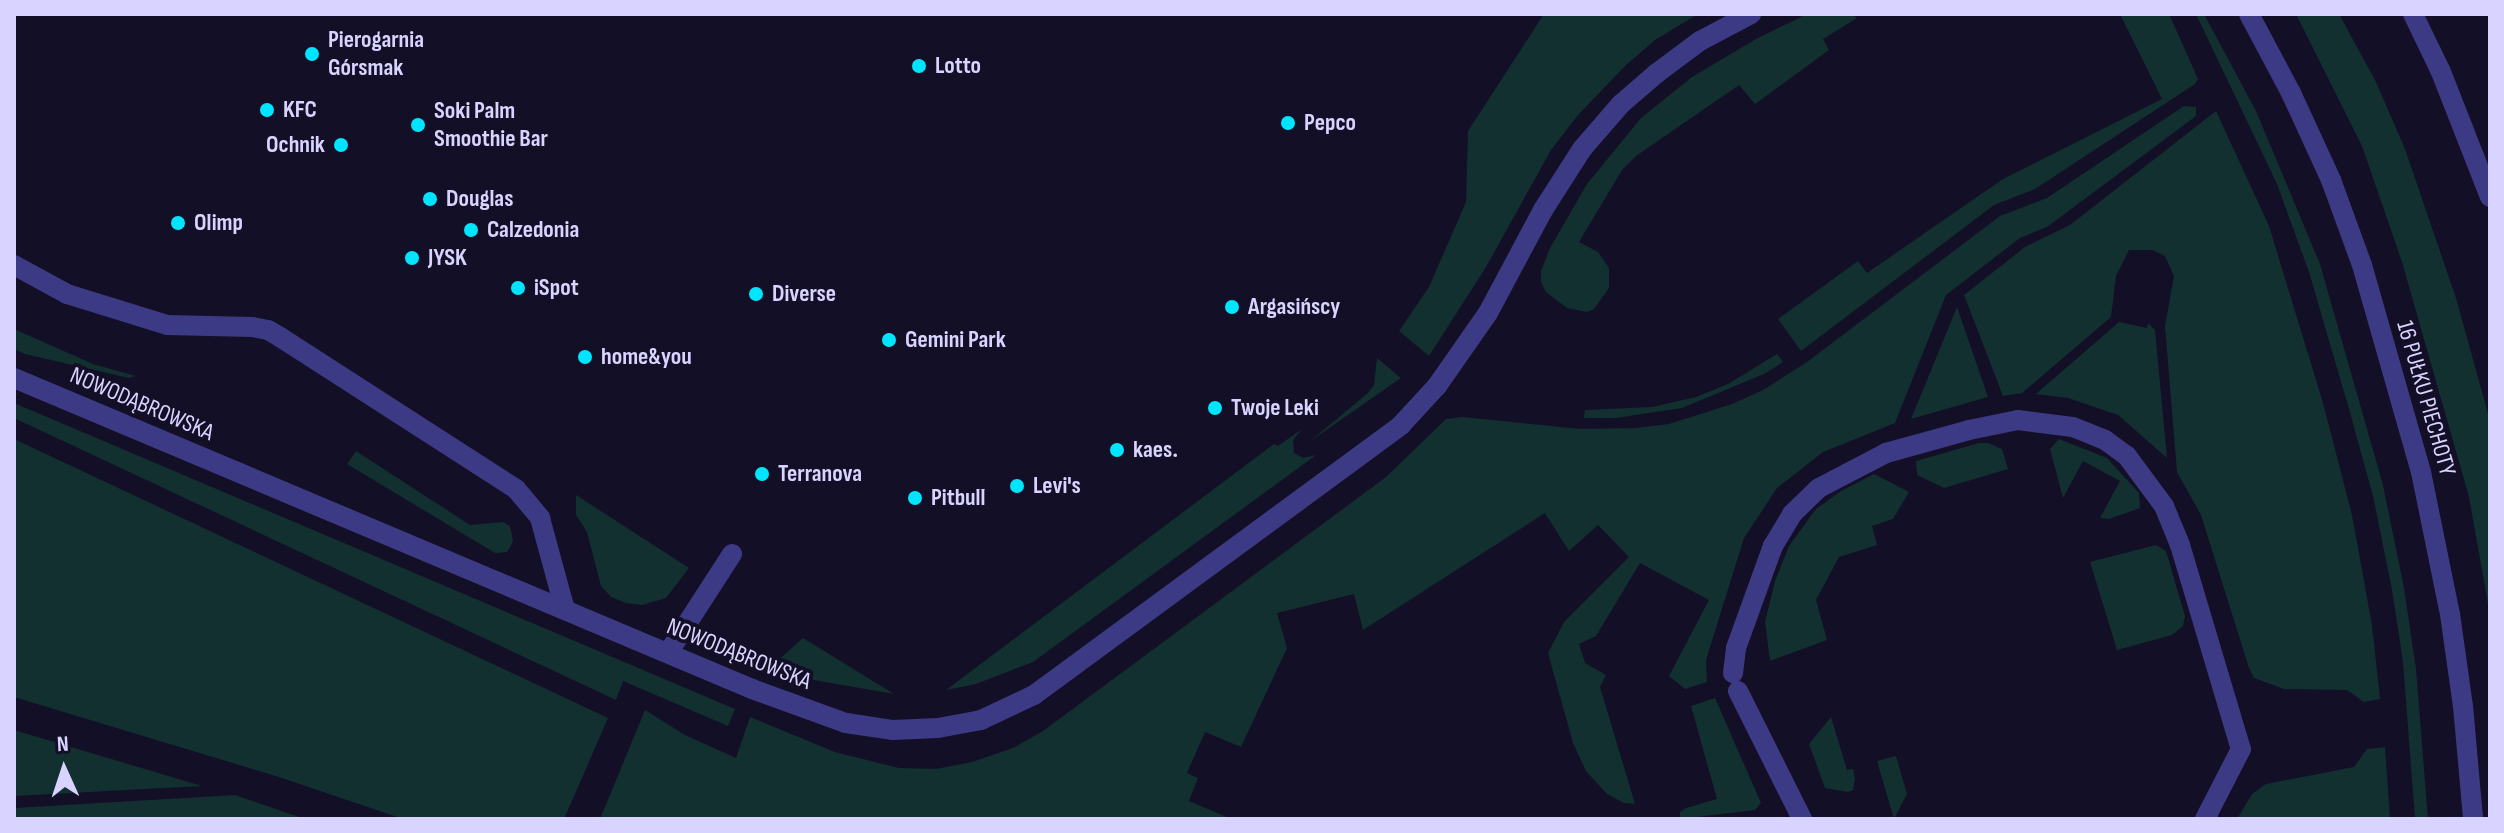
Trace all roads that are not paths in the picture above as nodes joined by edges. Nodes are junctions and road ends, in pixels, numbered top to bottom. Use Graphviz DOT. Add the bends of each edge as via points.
graph roads {
  1 [pos="1751,14"];
  2 [pos="2249,14"];
  3 [pos="2413,14"];
  4 [pos="2490,197"];
  5 [pos="14,265"];
  6 [pos="14,378"];
  7 [pos="732,554"];
  8 [pos="565,610"];
  9 [pos="668,653"];
  10 [pos="1802,819"];
  11 [pos="2205,819"];
  12 [pos="2473,819"];
  1 -- 9 [label="street, NOWODĄBROWSKA" via="1700,41 1657,73 1582,149 1488,313 1437,386 1401,425 1047,686 981,720 893,730 846,723"];
  2 -- 12 [label="street, 16 PUŁKU PIECHOTY" via="2331,180 2362,265 2421,472 2450,614"];
  3 -- 4 [label="street"];
  5 -- 8 [label="street" via="67,294 167,325 252,327 280,337 516,489 540,518"];
  6 -- 8 [label="street, NOWODĄBROWSKA"];
  7 -- 9 [label="street"];
  8 -- 9 [label="street, NOWODĄBROWSKA"];
  10 -- 11 [label="street" via="1736,682 1736,648 1773,546 1792,514 1819,488 1886,453 2018,420 2073,427 2105,440 2127,456 2164,506 2241,749"];
}
